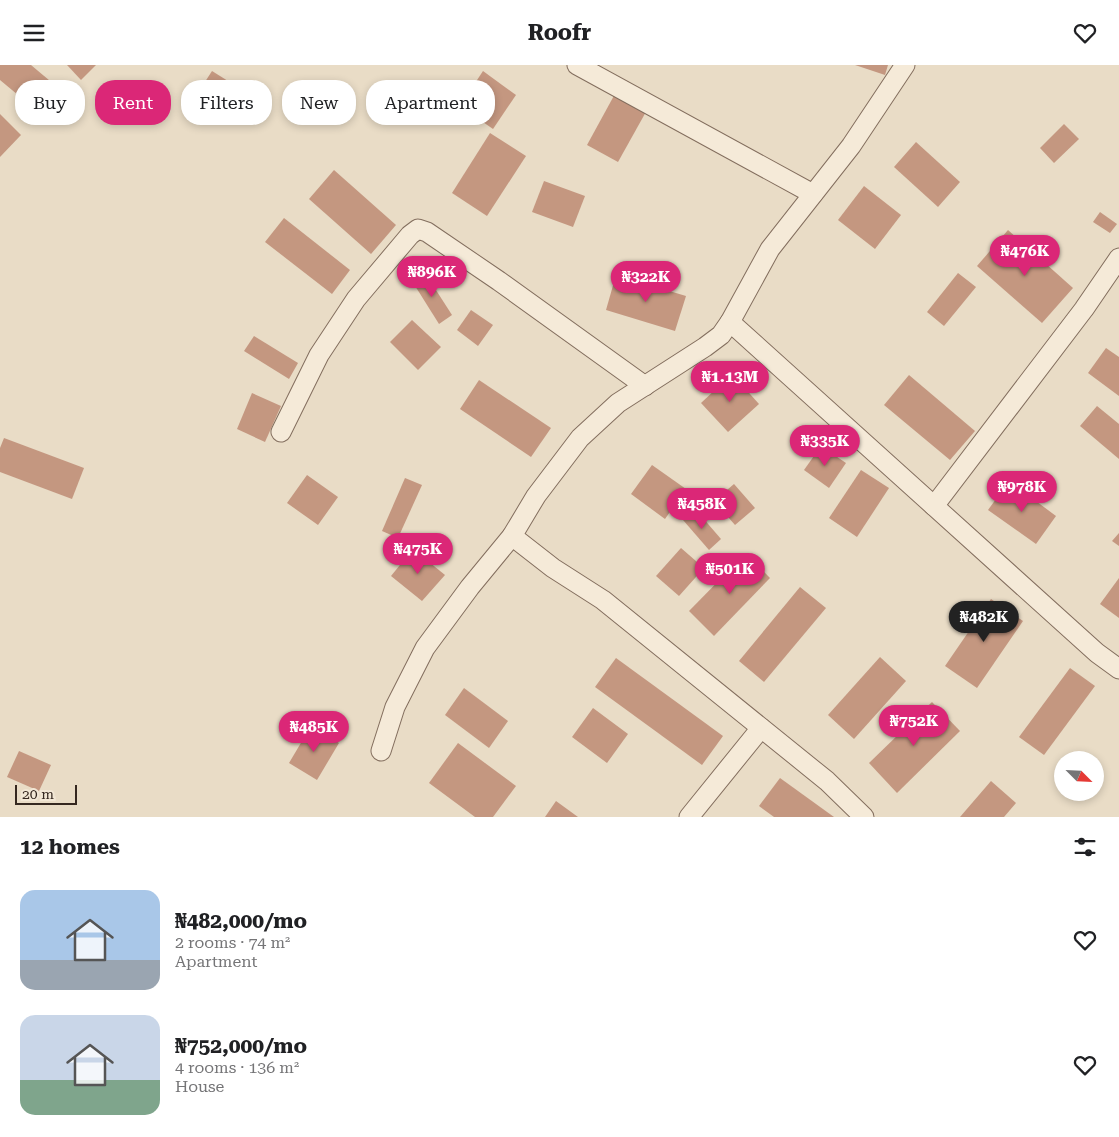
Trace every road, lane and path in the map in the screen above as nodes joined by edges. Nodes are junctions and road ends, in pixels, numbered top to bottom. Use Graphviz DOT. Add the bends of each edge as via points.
graph roads {
  1 [pos="577,65"];
  2 [pos="905,65"];
  3 [pos="813,193"];
  4 [pos="1119,258"];
  5 [pos="730,322"];
  6 [pos="645,386"];
  7 [pos="281,432"];
  8 [pos="934,506"];
  9 [pos="512,536"];
  10 [pos="1119,669"];
  11 [pos="761,728"];
  12 [pos="382,751"];
  13 [pos="689,817"];
  14 [pos="864,817"];
  1 -- 3 [label="street"];
  2 -- 3 [label="street" via="851,146"];
  3 -- 5 [label="street" via="770,249"];
  4 -- 8 [label="street"];
  5 -- 6 [label="street" via="705,347"];
  5 -- 8 [label="street"];
  6 -- 7 [label="street" via="427,231 418,229 356,299 318,355"];
  6 -- 9 [label="street" via="618,403 580,438 536,496"];
  8 -- 10 [label="street" via="1097,653"];
  9 -- 11 [label="street" via="553,568 603,600"];
  9 -- 12 [label="street" via="425,647 395,707"];
  11 -- 13 [label="street"];
  11 -- 14 [label="street" via="827,781"];
}
